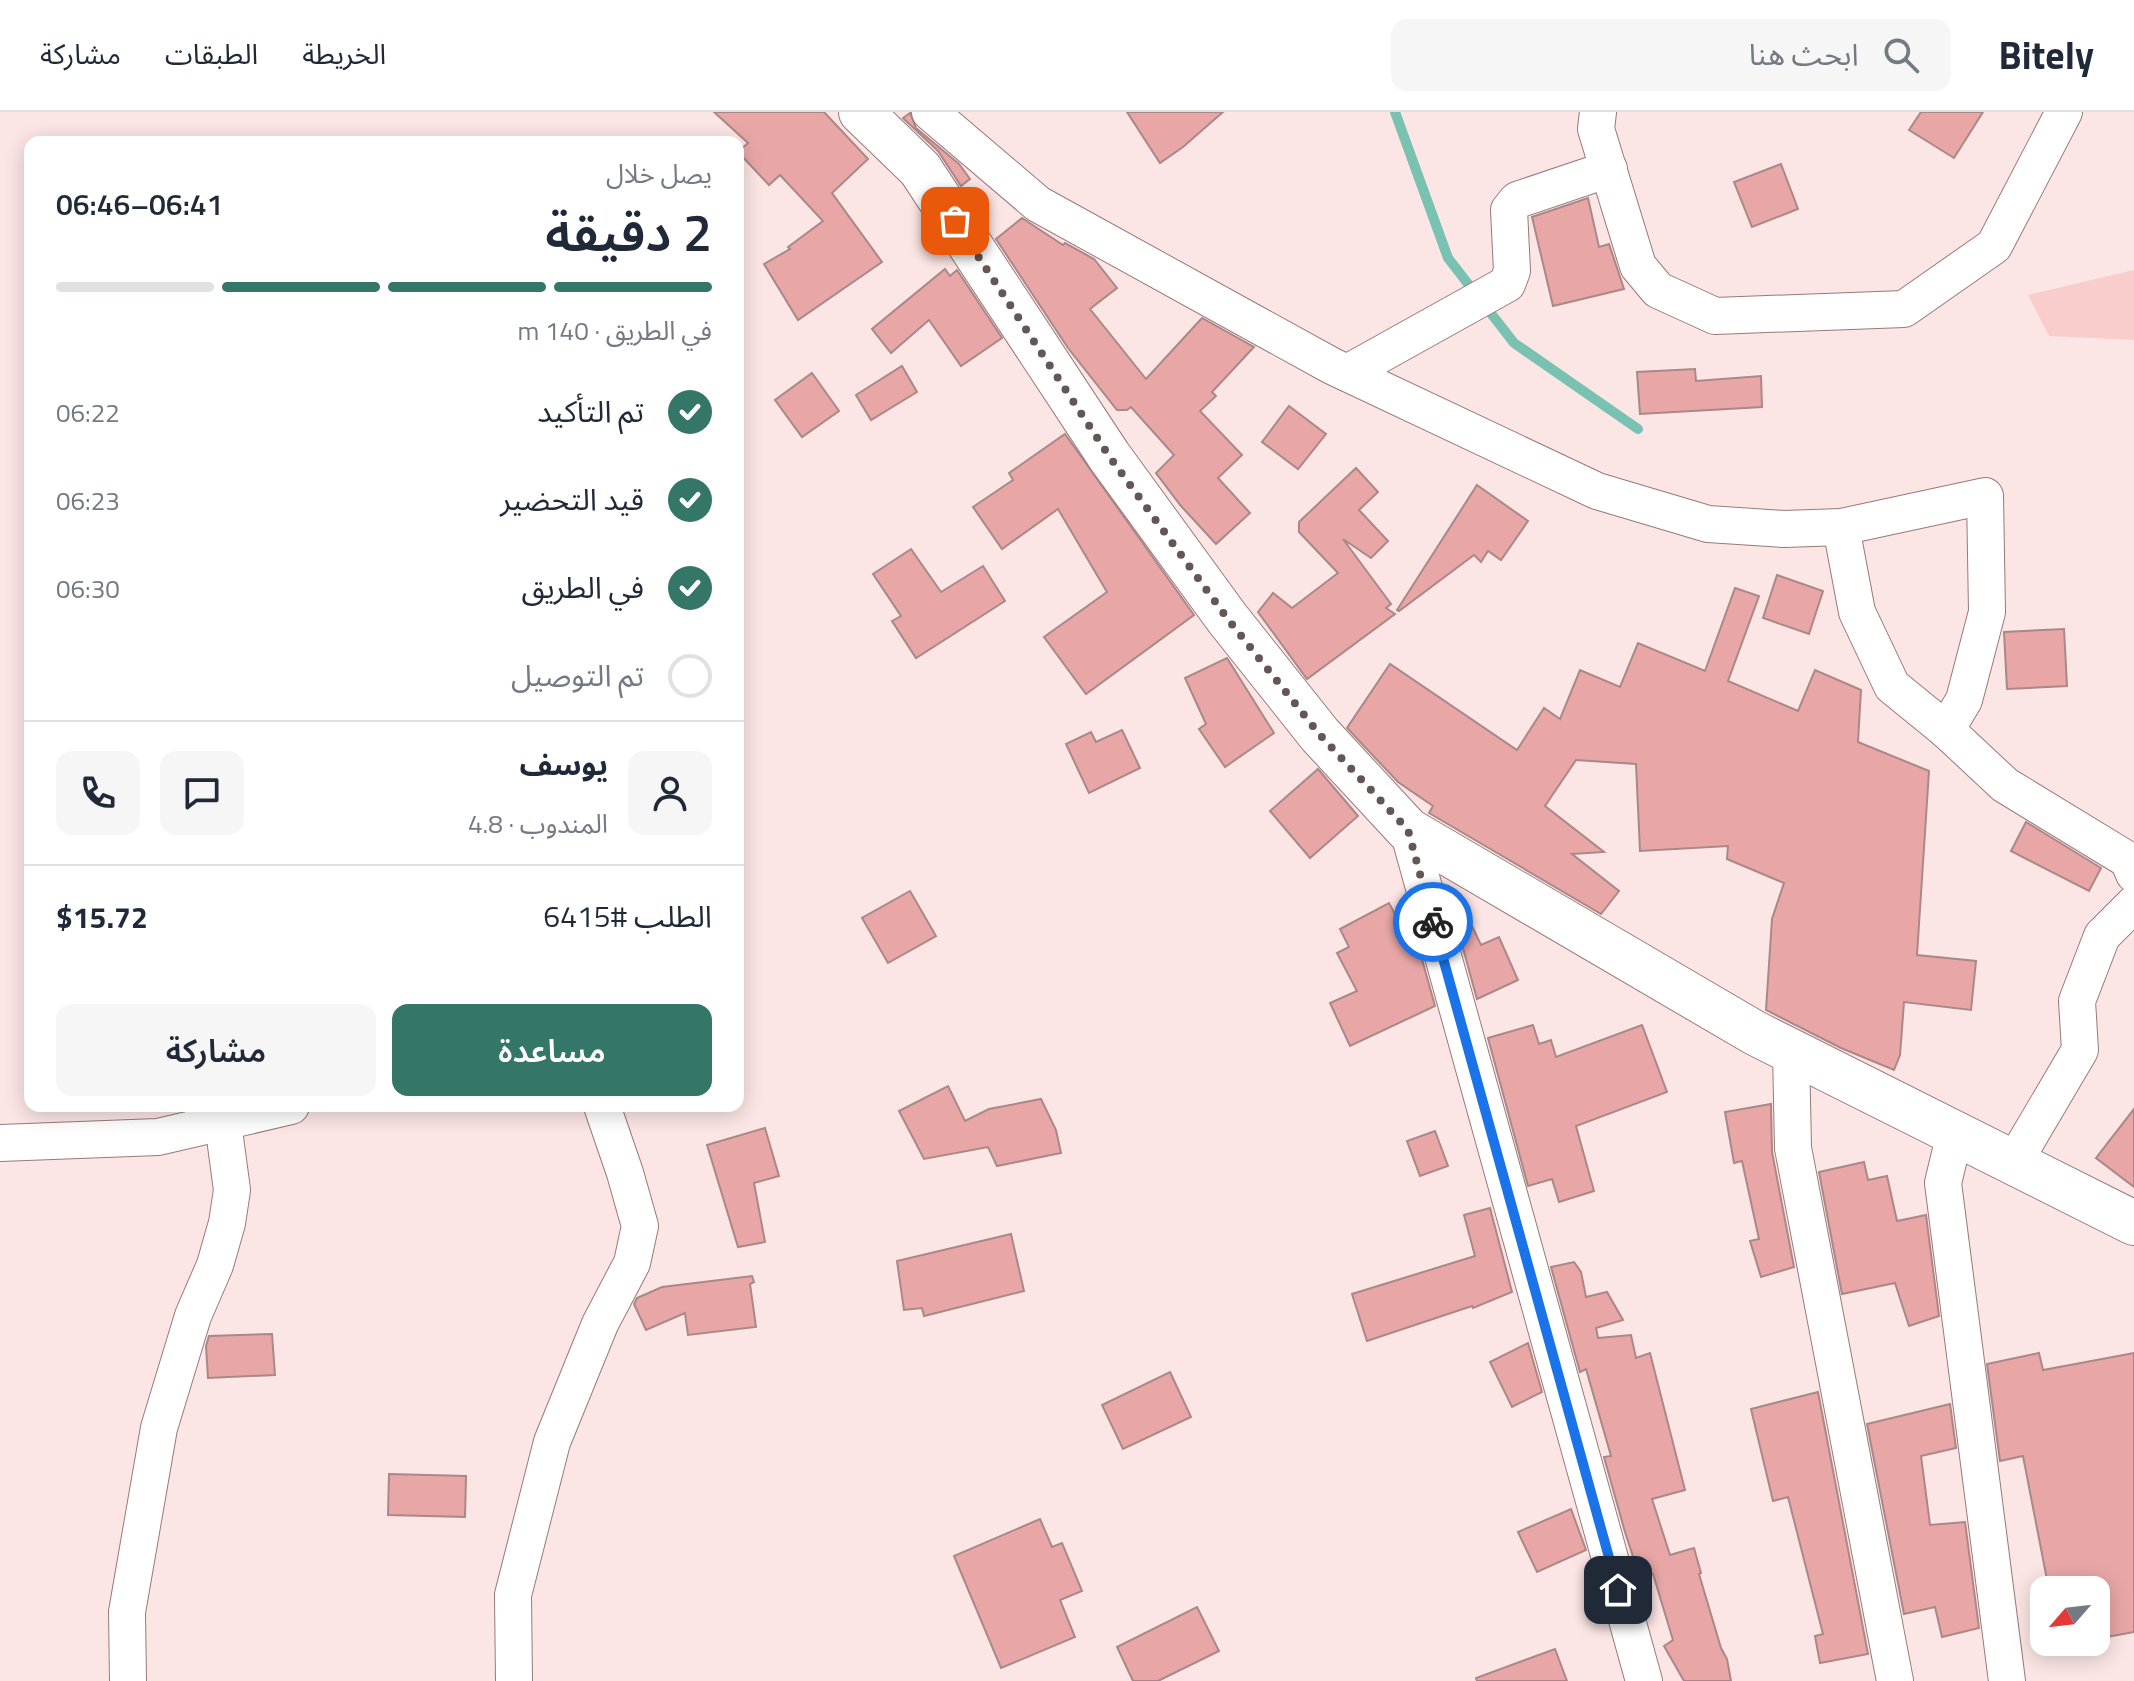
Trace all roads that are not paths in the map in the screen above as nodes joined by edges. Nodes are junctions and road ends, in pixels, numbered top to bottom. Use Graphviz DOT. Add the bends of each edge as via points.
graph roads {
  1 [pos="861,112"];
  2 [pos="930,112"];
  3 [pos="1598,112"];
  4 [pos="2064,112"];
  5 [pos="1609,169"];
  6 [pos="1347,373"];
  7 [pos="1841,527"];
  8 [pos="1946,730"];
  9 [pos="1408,830"];
  10 [pos="2134,874"];
  11 [pos="2134,904"];
  12 [pos="1791,1051"];
  13 [pos="267,1112"];
  14 [pos="604,1112"];
  15 [pos="223,1123"];
  16 [pos="1955,1133"];
  17 [pos="0,1143"];
  18 [pos="2014,1162"];
  19 [pos="2133,1221"];
  20 [pos="128,1681"];
  21 [pos="514,1681"];
  22 [pos="1644,1681"];
  23 [pos="1895,1681"];
  24 [pos="2007,1681"];
  1 -- 9 [label="street" via="920,169 1109,456 1227,618 1320,735"];
  2 -- 6 [label="street" via="1038,204"];
  3 -- 5 [label="street" via="1596,129"];
  4 -- 5 [label="street" via="1994,246 1904,309 1715,316 1658,290 1638,266"];
  5 -- 6 [label="street" via="1517,200 1509,210 1512,271 1507,284"];
  6 -- 7 [label="street" via="1597,491 1708,524"];
  7 -- 8 [label="street" via="1857,612 1892,686"];
  7 -- 8 [label="street" via="1985,496 1987,612 1964,700"];
  8 -- 10 [label="street" via="2005,785 2128,860"];
  9 -- 12 [label="street"];
  9 -- 22 [label="street"];
  11 -- 18 [label="street" via="2102,936 2077,1001 2080,1050"];
  12 -- 16 [label="street"];
  12 -- 23 [label="street" via="1793,1148"];
  13 -- 15 [label="street"];
  14 -- 21 [label="street" via="640,1226 632,1263 600,1324 552,1442 513,1595"];
  15 -- 17 [label="street" via="158,1137"];
  15 -- 20 [label="street" via="232,1190 227,1223 159,1428 127,1612"];
  16 -- 18 [label="street"];
  16 -- 24 [label="street" via="1943,1183"];
  18 -- 19 [label="street"];
}
